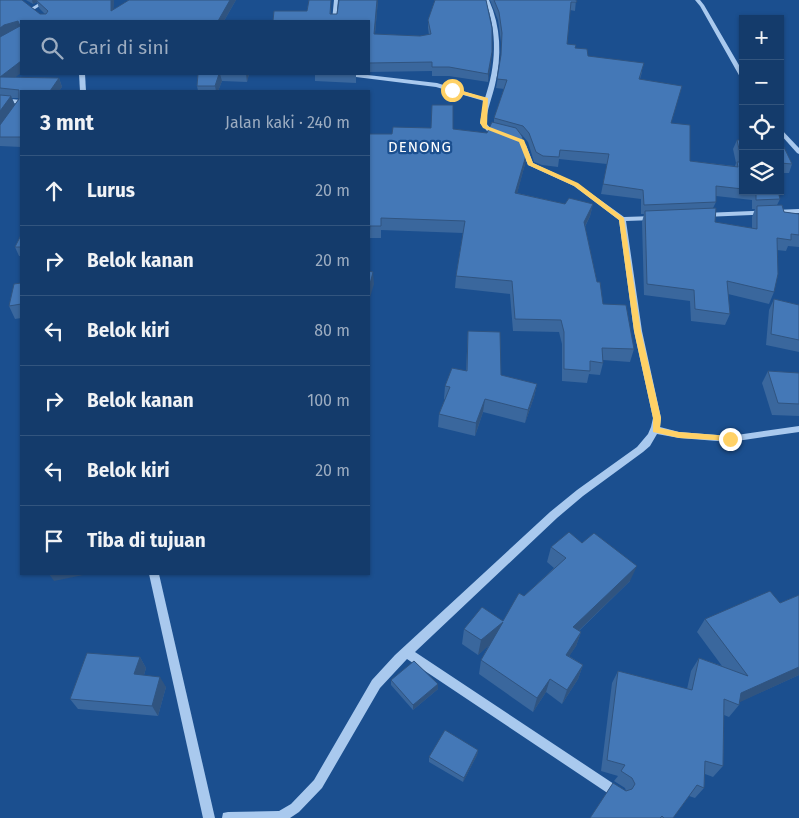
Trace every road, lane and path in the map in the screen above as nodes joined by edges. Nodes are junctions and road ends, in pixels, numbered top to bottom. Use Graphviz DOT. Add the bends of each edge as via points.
graph roads {
  1 [pos="47,0"];
  2 [pos="336,0"];
  3 [pos="487,0"];
  4 [pos="697,0"];
  5 [pos="26,4"];
  6 [pos="33,8"];
  7 [pos="40,15"];
  8 [pos="334,20"];
  9 [pos="739,70"];
  10 [pos="82,75"];
  11 [pos="356,75"];
  12 [pos="83,90"];
  13 [pos="0,100"];
  14 [pos="486,100"];
  15 [pos="20,103"];
  16 [pos="20,105"];
  17 [pos="16,111"];
  18 [pos="506,134"];
  19 [pos="784,135"];
  20 [pos="518,138"];
  21 [pos="799,152"];
  22 [pos="799,211"];
  23 [pos="701,216"];
  24 [pos="661,217"];
  25 [pos="622,219"];
  26 [pos="799,429"];
  27 [pos="656,430"];
  28 [pos="154,575"];
  29 [pos="407,652"];
  30 [pos="620,794"];
  31 [pos="209,818"];
  32 [pos="228,818"];
  1 -- 6 [label="street"];
  2 -- 8 [label="street"];
  3 -- 14 [label="street" via="495,16 496,57 493,82"];
  4 -- 9 [label="street"];
  5 -- 6 [label="street"];
  6 -- 7 [label="street"];
  10 -- 12 [label="street"];
  11 -- 14 [label="street" via="437,85"];
  13 -- 15 [label="street"];
  14 -- 18 [label="street" via="485,127"];
  16 -- 17 [label="street"];
  19 -- 21 [label="street"];
  20 -- 25 [label="street" via="530,164 576,185"];
  22 -- 23 [label="street"];
  24 -- 25 [label="street"];
  25 -- 27 [label="street" via="638,331 657,418"];
  26 -- 27 [label="street" via="730,439"];
  27 -- 29 [label="street" via="636,453 572,497"];
  28 -- 31 [label="street"];
  29 -- 30 [label="street"];
  29 -- 32 [label="street" via="376,684 318,784 296,808 280,817"];
}
